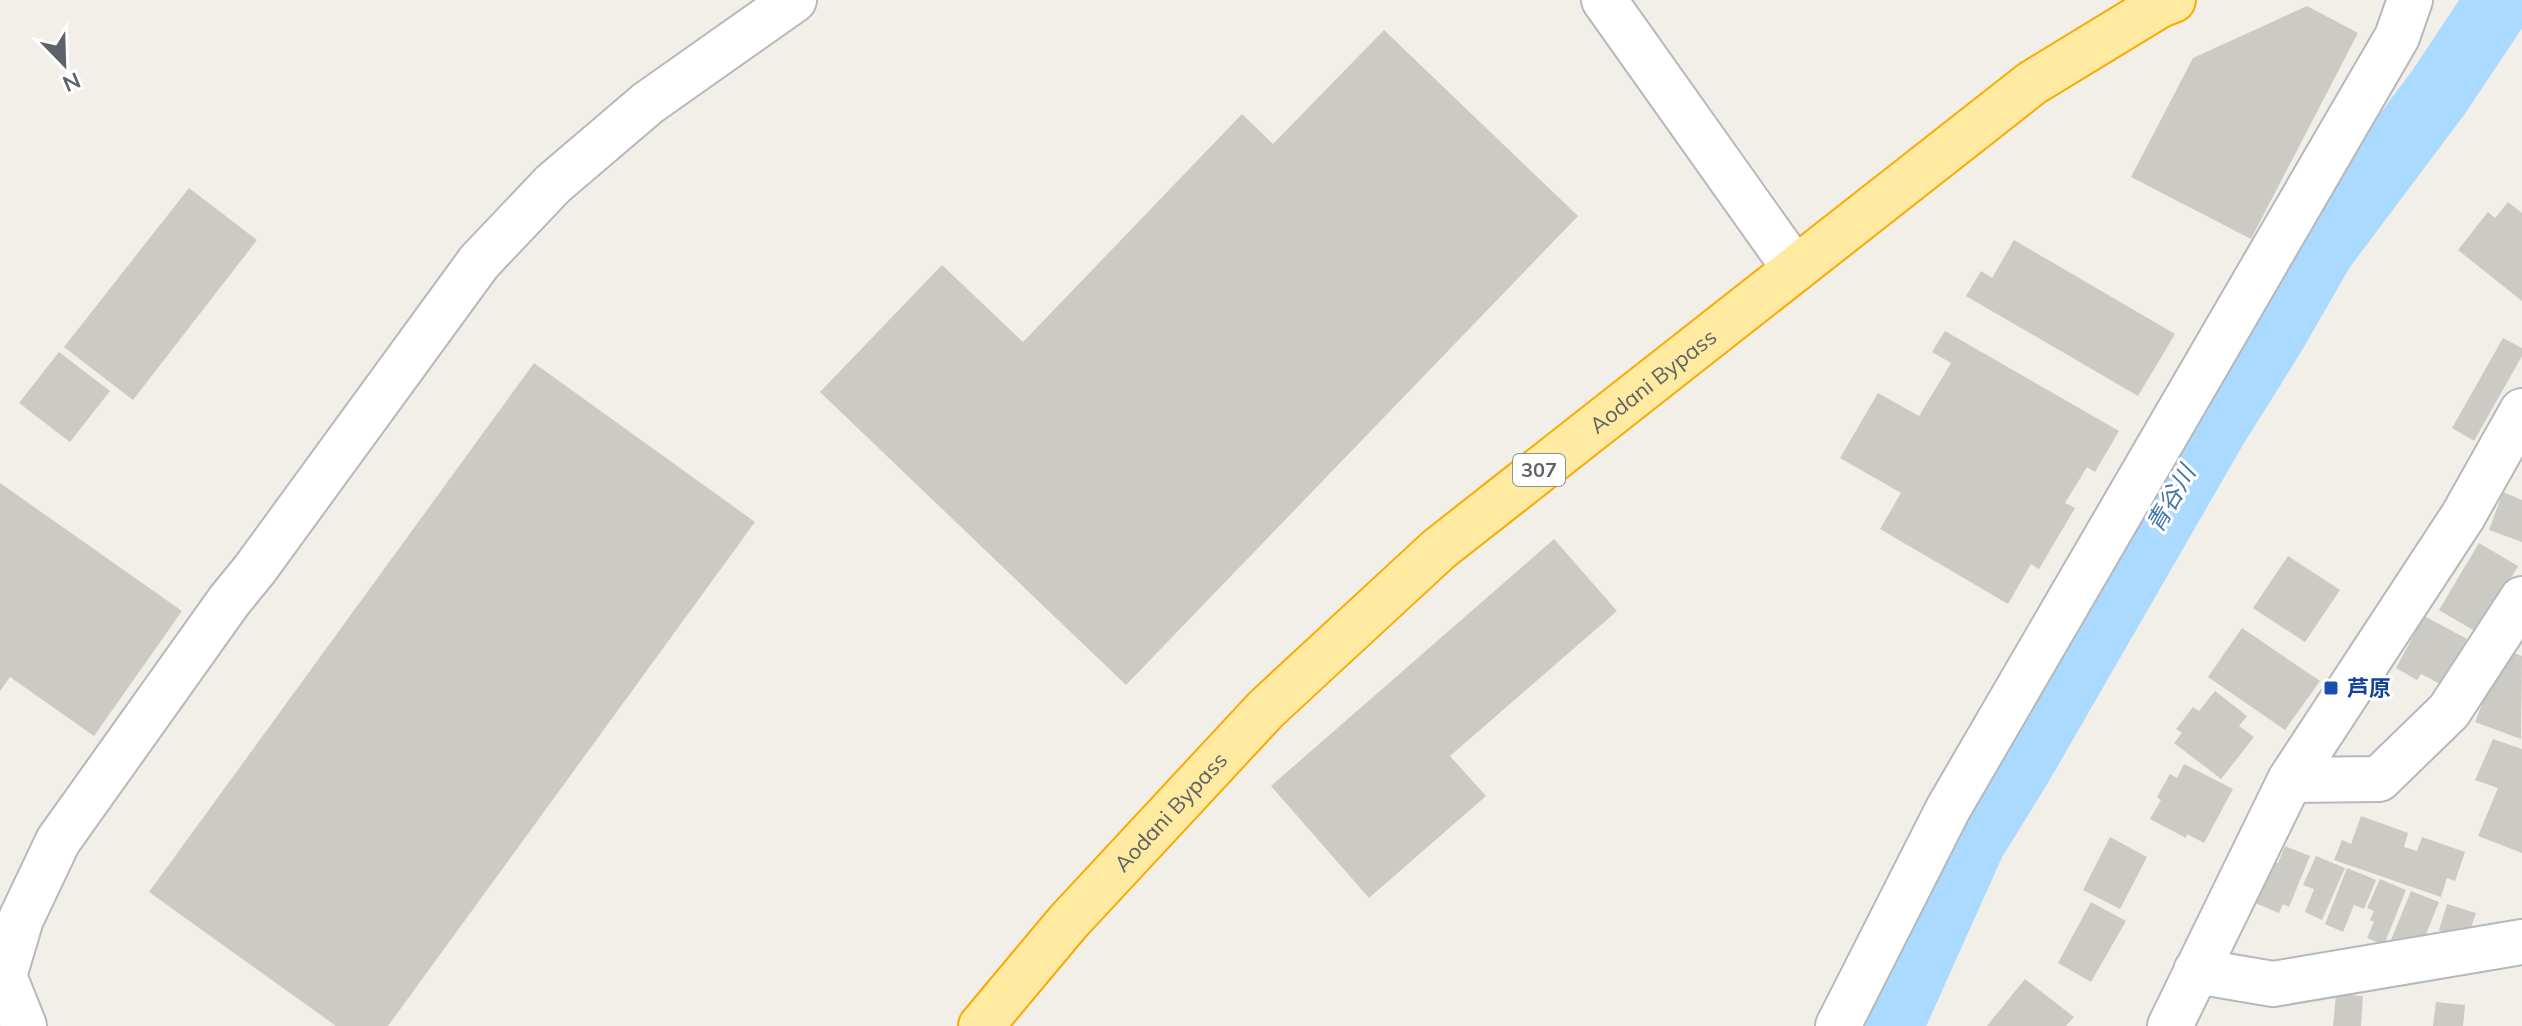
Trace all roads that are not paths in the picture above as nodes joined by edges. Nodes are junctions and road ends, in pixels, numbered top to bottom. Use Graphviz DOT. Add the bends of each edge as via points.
graph roads {
  1 [pos="794,0"];
  2 [pos="1604,0"];
  3 [pos="2173,0"];
  4 [pos="2410,0"];
  5 [pos="1795,269"];
  6 [pos="2522,411"];
  7 [pos="2522,599"];
  8 [pos="2290,780"];
  9 [pos="2522,942"];
  10 [pos="2196,971"];
  11 [pos="13,1009"];
  12 [pos="981,1026"];
  13 [pos="1838,1026"];
  14 [pos="2170,1026"];
  1 -- 11 [label="street" via="648,103 553,184 479,262 58,841 21,919 4,976"];
  2 -- 5 [label="street"];
  3 -- 5 [label="highway, Aodani Bypass / 307" via="2032,83"];
  4 -- 13 [label="street" via="2397,37 1948,809"];
  5 -- 12 [label="highway, Aodani Bypass / 307" via="1439,549 1266,709 1068,922"];
  6 -- 8 [label="street" via="2463,516"];
  7 -- 8 [label="street" via="2449,711 2379,779"];
  8 -- 10 [label="street"];
  9 -- 10 [label="street" via="2273,984"];
  10 -- 14 [label="street"];
}
